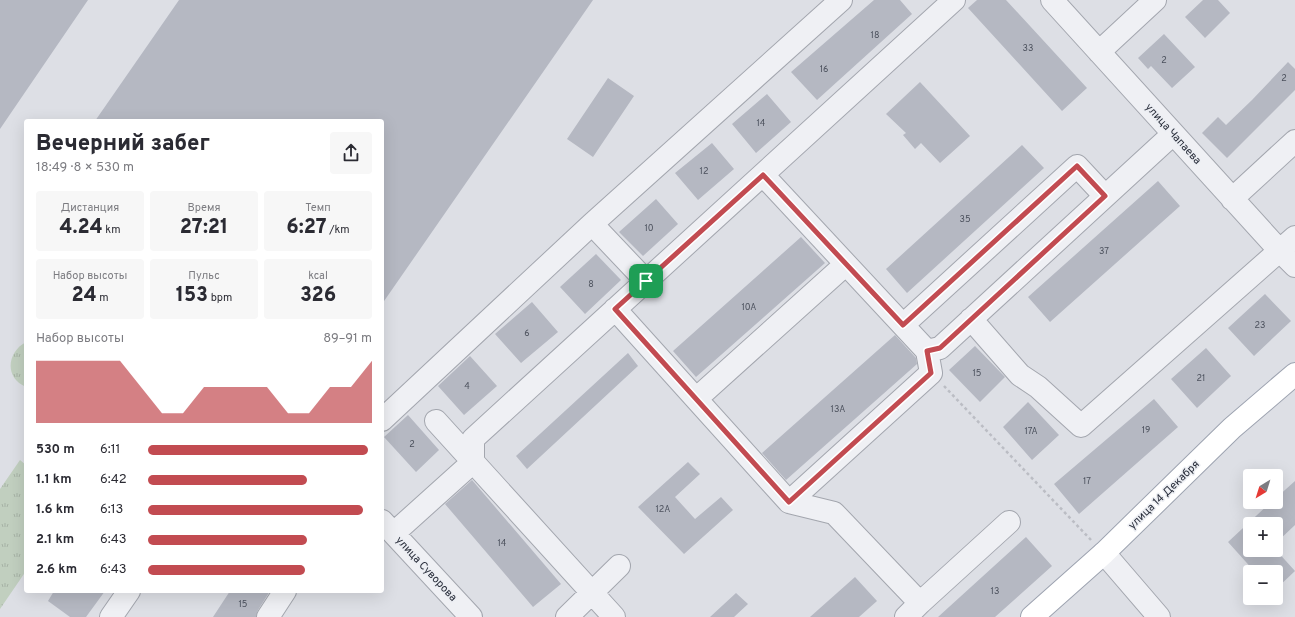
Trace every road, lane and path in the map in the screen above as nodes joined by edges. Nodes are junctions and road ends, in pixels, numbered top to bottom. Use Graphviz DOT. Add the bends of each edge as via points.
graph roads {
  1 [pos="840,0"];
  2 [pos="954,0"];
  3 [pos="1052,0"];
  4 [pos="1155,0"];
  5 [pos="1099,52"];
  6 [pos="1173,134"];
  7 [pos="1295,141"];
  8 [pos="763,175"];
  9 [pos="1105,196"];
  10 [pos="1232,199"];
  11 [pos="592,224"];
  12 [pos="1287,244"];
  13 [pos="846,264"];
  14 [pos="1295,266"];
  15 [pos="646,281"];
  16 [pos="615,309"];
  17 [pos="971,319"];
  18 [pos="903,325"];
  19 [pos="927,351"];
  20 [pos="931,373"];
  21 [pos="1295,374"];
  22 [pos="696,399"];
  23 [pos="384,418"];
  24 [pos="436,421"];
  25 [pos="473,462"];
  26 [pos="789,502"];
  27 [pos="1010,522"];
  28 [pos="388,527"];
  29 [pos="1104,553"];
  30 [pos="619,566"];
  31 [pos="128,593"];
  32 [pos="284,593"];
  33 [pos="592,593"];
  34 [pos="913,610"];
  35 [pos="111,617"];
  36 [pos="268,617"];
  37 [pos="471,617"];
  38 [pos="567,617"];
  39 [pos="614,617"];
  40 [pos="1032,617"];
  41 [pos="1159,617"];
  1 -- 11 [label="street"];
  2 -- 8 [label="street"];
  3 -- 5 [label="street, улица Чапаева"];
  4 -- 5 [label="street"];
  5 -- 6 [label="street, улица Чапаева"];
  6 -- 9 [label="street"];
  6 -- 10 [label="street, улица Чапаева"];
  7 -- 10 [label="street"];
  8 -- 13 [label="street"];
  8 -- 15 [label="street"];
  9 -- 17 [label="street"];
  9 -- 18 [label="street" via="1077,166"];
  10 -- 12 [label="street, улица Чапаева"];
  11 -- 15 [label="street"];
  11 -- 23 [label="street"];
  12 -- 14 [label="street, улица Чапаева"];
  12 -- 17 [label="street" via="1081,426 1020,374"];
  13 -- 18 [label="street"];
  13 -- 22 [label="street"];
  15 -- 16 [label="street"];
  16 -- 22 [label="street"];
  16 -- 25 [label="street" via="473,439"];
  17 -- 19 [label="street" via="940,348"];
  18 -- 19 [label="street"];
  19 -- 20 [label="street"];
  20 -- 26 [label="street"];
  20 -- 29 [label="path"];
  21 -- 29 [label="main road, улица 14 Декабря" via="1232,428"];
  22 -- 26 [label="street"];
  24 -- 25 [label="street"];
  25 -- 28 [label="street"];
  25 -- 33 [label="street"];
  26 -- 34 [label="street" via="834,513"];
  27 -- 34 [label="street"];
  28 -- 37 [label="street, улица Суворова"];
  29 -- 40 [label="main road, улица 14 Декабря"];
  29 -- 41 [label="street"];
  30 -- 33 [label="street"];
  31 -- 35 [label="street"];
  32 -- 36 [label="street"];
  33 -- 38 [label="street"];
  33 -- 39 [label="street"];
}
